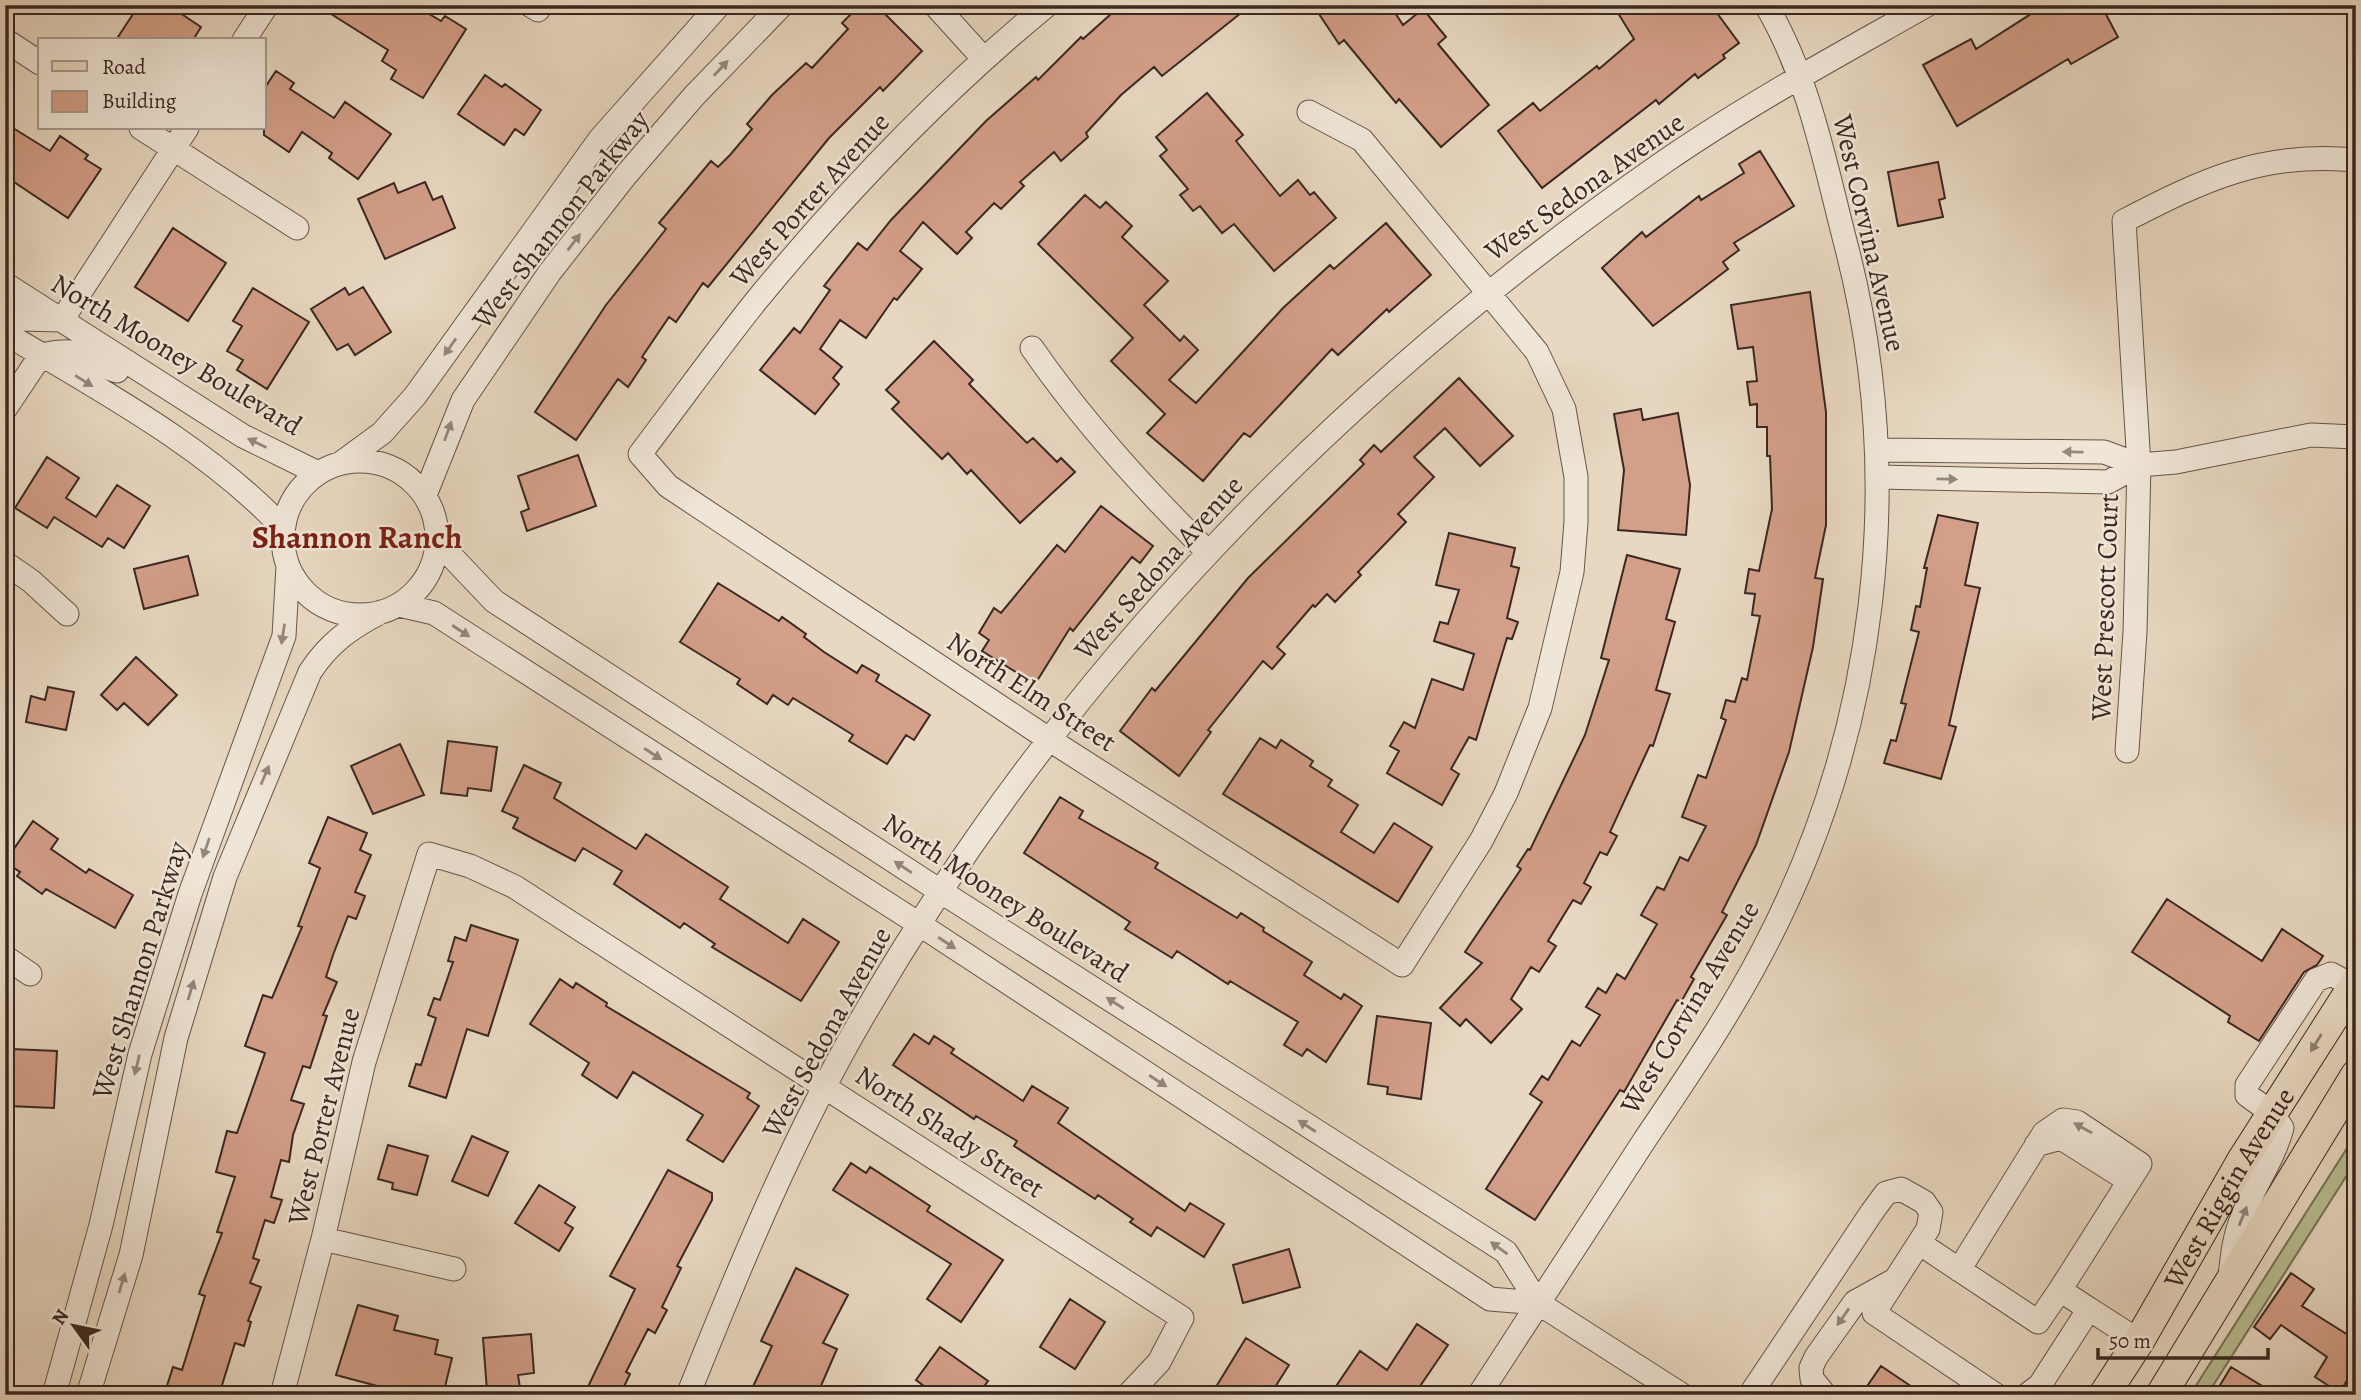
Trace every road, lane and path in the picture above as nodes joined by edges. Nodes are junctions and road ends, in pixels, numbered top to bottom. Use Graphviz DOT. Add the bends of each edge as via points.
graph roads {
  1 [pos="267,5"];
  2 [pos="719,5"];
  3 [pos="782,5"];
  4 [pos="935,5"];
  5 [pos="1047,5"];
  6 [pos="1766,5"];
  7 [pos="1927,5"];
  8 [pos="245,38"];
  9 [pos="5,40"];
  10 [pos="983,58"];
  11 [pos="38,62"];
  12 [pos="1802,76"];
  13 [pos="1309,112"];
  14 [pos="144,130"];
  15 [pos="186,130"];
  16 [pos="173,148"];
  17 [pos="2356,160"];
  18 [pos="298,229"];
  19 [pos="5,284"];
  20 [pos="1488,291"];
  21 [pos="5,309"];
  22 [pos="62,320"];
  23 [pos="5,332"];
  24 [pos="1032,348"];
  25 [pos="41,355"];
  26 [pos="146,375"];
  27 [pos="5,409"];
  28 [pos="2356,437"];
  29 [pos="1878,450"];
  30 [pos="640,454"];
  31 [pos="341,463"];
  32 [pos="2139,465"];
  33 [pos="318,473"];
  34 [pos="1878,477"];
  35 [pos="425,495"];
  36 [pos="283,528"];
  37 [pos="437,541"];
  38 [pos="1208,552"];
  39 [pos="5,563"];
  40 [pos="288,566"];
  41 [pos="390,608"];
  42 [pos="66,614"];
  43 [pos="1050,740"];
  44 [pos="2127,751"];
  45 [pos="429,854"];
  46 [pos="940,891"];
  47 [pos="919,924"];
  48 [pos="5,957"];
  49 [pos="30,974"];
  50 [pos="2354,984"];
  51 [pos="2356,1075"];
  52 [pos="826,1087"];
  53 [pos="2272,1113"];
  54 [pos="323,1239"];
  55 [pos="1919,1243"];
  56 [pos="454,1269"];
  57 [pos="1959,1270"];
  58 [pos="1897,1278"];
  59 [pos="2230,1283"];
  60 [pos="2060,1290"];
  61 [pos="1538,1303"];
  62 [pos="2089,1309"];
  63 [pos="2139,1341"];
  64 [pos="54,1395"];
  65 [pos="88,1395"];
  66 [pos="282,1395"];
  67 [pos="688,1395"];
  68 [pos="1128,1395"];
  69 [pos="1479,1395"];
  70 [pos="1682,1395"];
  71 [pos="1750,1395"];
  72 [pos="1825,1395"];
  73 [pos="1996,1395"];
  74 [pos="2027,1395"];
  75 [pos="2104,1395"];
  76 [pos="2161,1395"];
  1 -- 8 [label="street"];
  2 -- 31 [label="street, West Shannon Parkway, one-way" via="600,139 415,396 382,433"];
  35 -- 3 [label="street, West Shannon Parkway, one-way" via="463,400 550,272 625,175"];
  4 -- 10 [label="street"];
  5 -- 10 [label="street, West Porter Avenue"];
  6 -- 12 [label="street, West Corvina Avenue"];
  7 -- 12 [label="street, West Sedona Avenue"];
  9 -- 11 [label="street"];
  10 -- 30 [label="street, West Porter Avenue" via="863,177 812,235"];
  12 -- 20 [label="street, West Sedona Avenue" via="1667,160"];
  12 -- 29 [label="street, West Corvina Avenue" via="1863,310"];
  13 -- 20 [label="street" via="1362,140"];
  14 -- 16 [label="street"];
  15 -- 16 [label="street"];
  16 -- 18 [label="street"];
  16 -- 22 [label="street"];
  17 -- 32 [label="street, West Prescott Court" via="2295,159 2230,172 2124,221"];
  19 -- 22 [label="street, North Mooney Boulevard"];
  20 -- 38 [label="street, West Sedona Avenue" via="1378,385"];
  20 -- 43 [label="street, North Elm Street" via="1537,352 1564,409 1576,477 1572,572 1540,708 1506,793 1402,965"];
  21 -- 22 [label="street" via="21,319"];
  22 -- 26 [label="street, North Mooney Boulevard"];
  23 -- 25 [label="street"];
  24 -- 38 [label="street" via="1125,469"];
  25 -- 26 [label="street" via="68,349 115,371"];
  25 -- 27 [label="street"];
  25 -- 36 [label="street, one-way" via="213,464"];
  33 -- 26 [label="street, North Mooney Boulevard, one-way" via="243,436"];
  28 -- 32 [label="street" via="2296,437"];
  32 -- 29 [label="street, one-way" via="2104,453"];
  29 -- 34 [label="street, West Corvina Avenue"];
  30 -- 43 [label="street, North Elm Street" via="668,486"];
  31 -- 33 [label="street"];
  31 -- 35 [label="street" via="365,460 388,465 409,477"];
  34 -- 32 [label="street, one-way" via="2108,482"];
  32 -- 44 [label="street, West Prescott Court"];
  33 -- 36 [label="street" via="302,488"];
  34 -- 61 [label="street, West Corvina Avenue" via="1872,601 1860,673 1824,806 1797,875 1762,953 1715,1034"];
  35 -- 37 [label="street" via="435,517"];
  36 -- 40 [label="street"];
  37 -- 41 [label="street" via="432,566 419,588"];
  46 -- 37 [label="street, North Mooney Boulevard, one-way" via="494,601"];
  38 -- 43 [label="street, West Sedona Avenue"];
  39 -- 42 [label="street"];
  40 -- 41 [label="street" via="299,586 336,612 358,615"];
  40 -- 64 [label="street, West Shannon Parkway, one-way" via="284,636 216,819 139,1054 101,1225"];
  41 -- 47 [label="street, North Mooney Boulevard, one-way" via="434,613"];
  65 -- 41 [label="street, West Shannon Parkway, one-way" via="131,1255 176,1038 225,877 310,672 339,636"];
  43 -- 46 [label="street, West Sedona Avenue"];
  45 -- 52 [label="street, North Shady Street" via="515,887"];
  45 -- 54 [label="street, West Porter Avenue" via="364,1062"];
  46 -- 47 [label="street, West Sedona Avenue"];
  61 -- 46 [label="street, North Mooney Boulevard, one-way" via="1506,1252"];
  47 -- 52 [label="street, West Sedona Avenue"];
  47 -- 61 [label="street, North Mooney Boulevard, one-way" via="1490,1299"];
  48 -- 49 [label="street"];
  50 -- 53 [label="main road, West Riggin Avenue"];
  51 -- 59 [label="main road, West Riggin Avenue"];
  52 -- 67 [label="street, West Sedona Avenue" via="743,1258"];
  52 -- 68 [label="street, North Shady Street" via="1182,1318 1159,1362"];
  59 -- 53 [label="street, one-way" via="2242,1217 2282,1128"];
  53 -- 63 [label="main road, West Riggin Avenue"];
  54 -- 56 [label="street"];
  54 -- 66 [label="street, West Porter Avenue"];
  55 -- 57 [label="street"];
  55 -- 58 [label="street"];
  55 -- 71 [label="street" via="1931,1212 1924,1202 1901,1189 1886,1192"];
  57 -- 60 [label="street" via="2038,1322"];
  60 -- 57 [label="street, one-way" via="2135,1172 2077,1122 2053,1124 2036,1145"];
  58 -- 72 [label="street, one-way" via="1855,1302 1816,1357 1812,1379"];
  58 -- 73 [label="street" via="1874,1313"];
  59 -- 76 [label="main road, West Riggin Avenue"];
  60 -- 62 [label="street"];
  61 -- 69 [label="street, West Corvina Avenue"];
  61 -- 70 [label="street, North Mooney Boulevard"];
  62 -- 63 [label="street"];
  62 -- 74 [label="street" via="2040,1385"];
  63 -- 75 [label="main road, West Riggin Avenue"];
}
